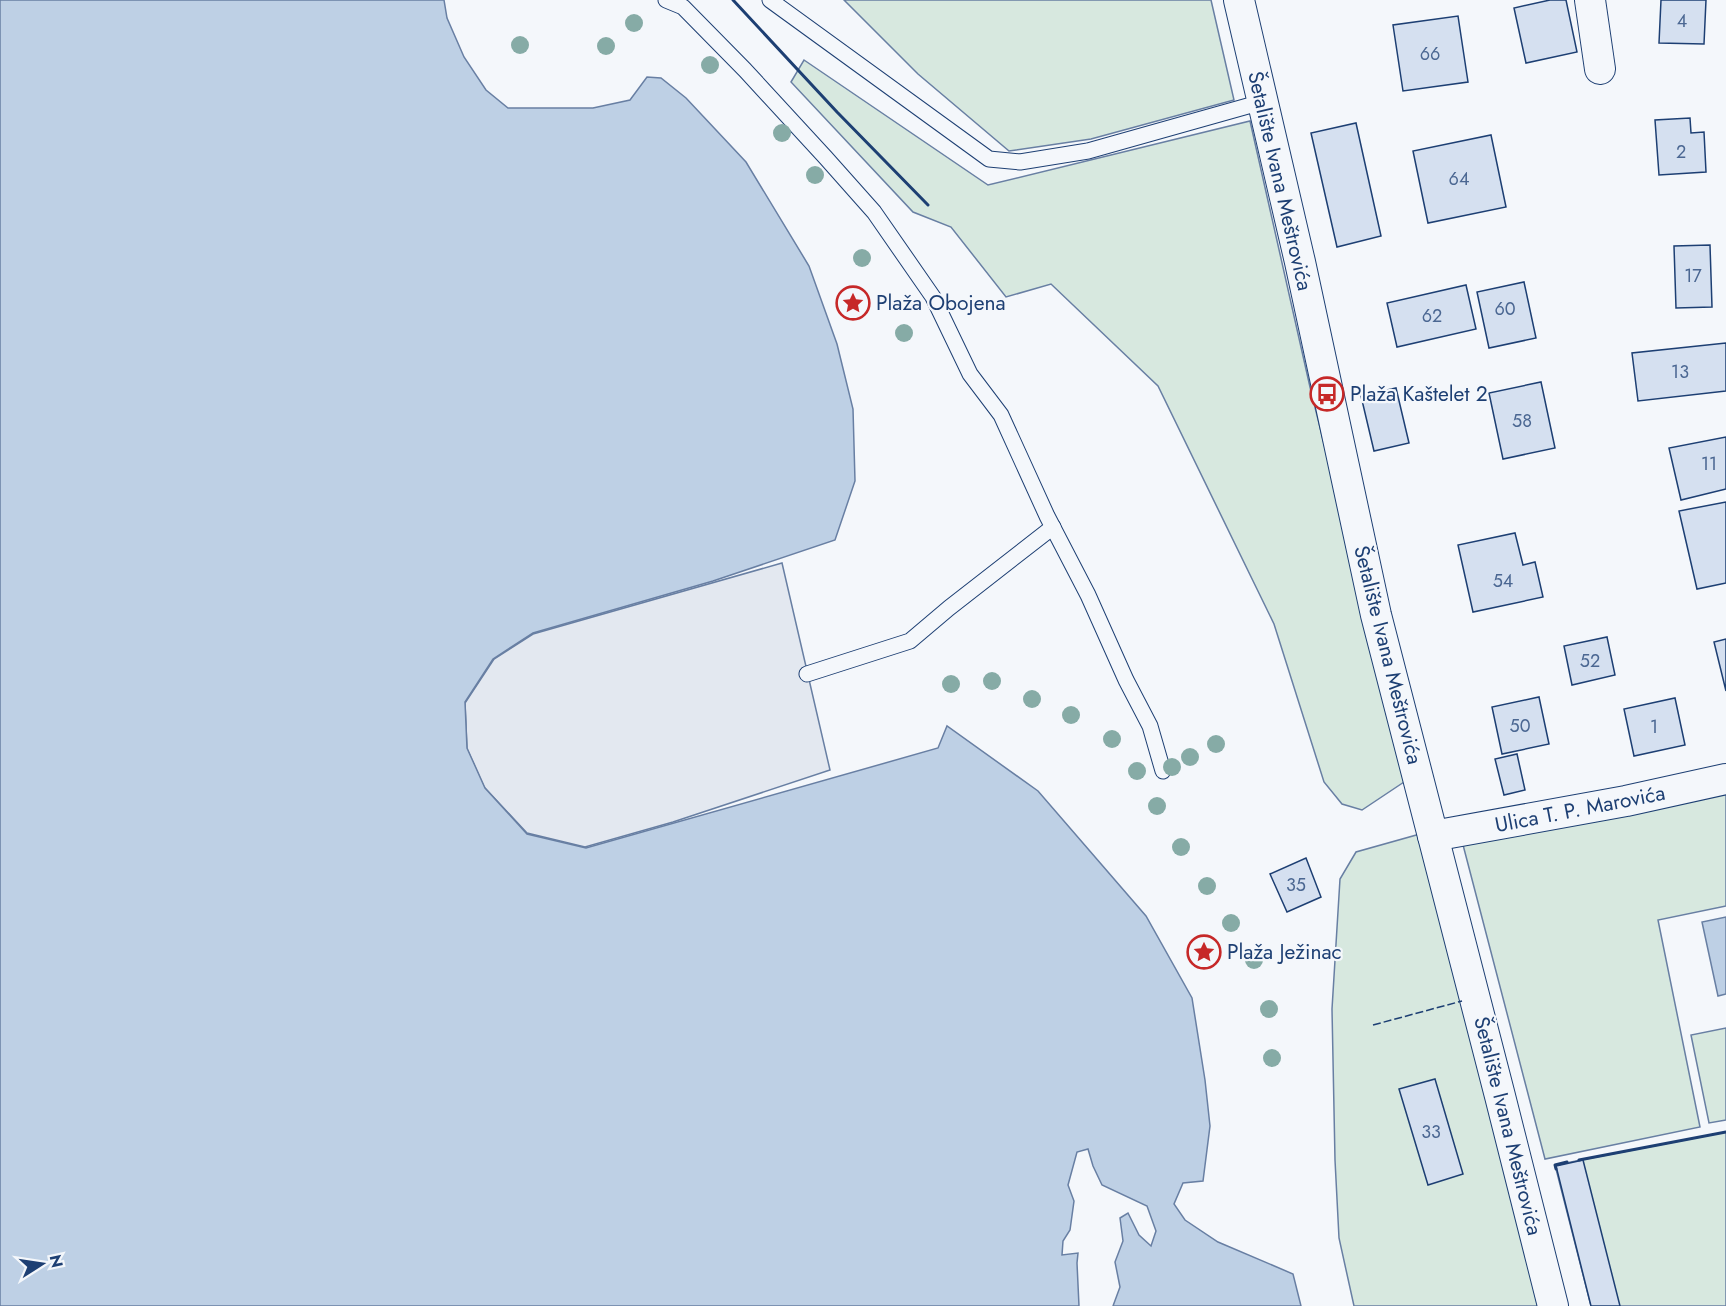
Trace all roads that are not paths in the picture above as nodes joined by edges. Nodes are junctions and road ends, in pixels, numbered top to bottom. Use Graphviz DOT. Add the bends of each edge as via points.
graph roads {
  1 [pos="666,0"];
  2 [pos="770,0"];
  3 [pos="1239,0"];
  4 [pos="1590,0"];
  5 [pos="682,4"];
  6 [pos="1600,69"];
  7 [pos="1262,102"];
  8 [pos="1053,527"];
  9 [pos="807,674"];
  10 [pos="1163,771"];
  11 [pos="1726,780"];
  12 [pos="1433,836"];
  13 [pos="1553,1306"];
  1 -- 5 [label="lane"];
  2 -- 7 [label="lane" via="988,159 1020,162 1088,151"];
  3 -- 7 [label="street, Šetalište Ivana Meštrovića"];
  4 -- 6 [label="street"];
  5 -- 8 [label="lane" via="874,212 933,297 970,374 1001,415"];
  7 -- 12 [label="street, Šetalište Ivana Meštrovića" via="1376,615"];
  8 -- 9 [label="lane" via="910,641"];
  8 -- 10 [label="lane" via="1150,726"];
  11 -- 12 [label="street, Ulica T. P. Marovića"];
  12 -- 13 [label="street, Šetalište Ivana Meštrovića"];
}
